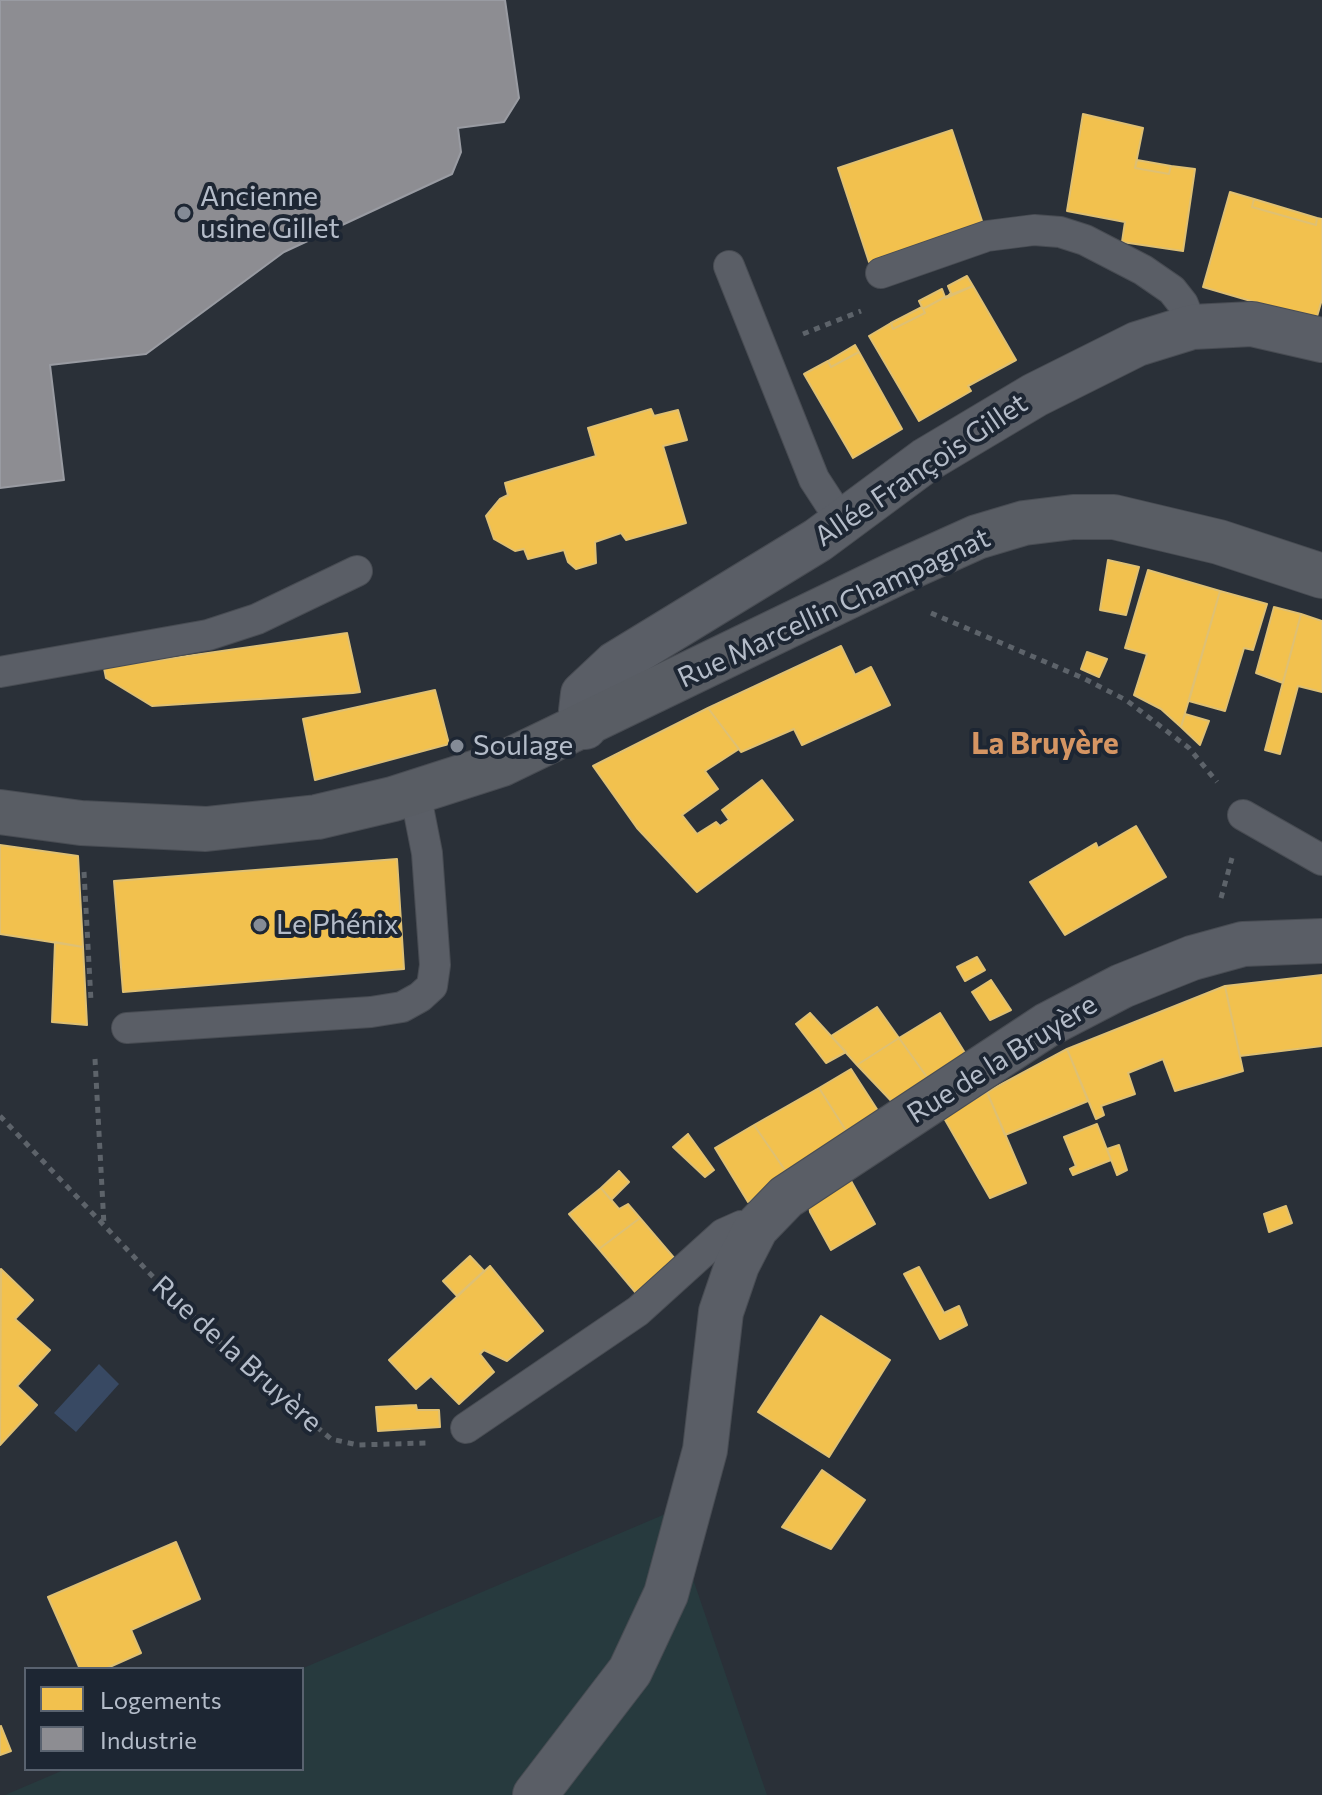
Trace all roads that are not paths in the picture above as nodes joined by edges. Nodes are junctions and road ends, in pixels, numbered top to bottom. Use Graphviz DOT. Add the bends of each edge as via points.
graph roads {
  1 [pos="729,266"];
  2 [pos="881,273"];
  3 [pos="1192,327"];
  4 [pos="1322,340"];
  5 [pos="842,522"];
  6 [pos="357,571"];
  7 [pos="1322,576"];
  8 [pos="0,672"];
  9 [pos="585,727"];
  10 [pos="415,792"];
  11 [pos="0,812"];
  12 [pos="1243,815"];
  13 [pos="1322,860"];
  14 [pos="1322,941"];
  15 [pos="127,1028"];
  16 [pos="756,1228"];
  17 [pos="466,1428"];
  18 [pos="535,1795"];
  1 -- 5 [label="lane" via="814,479"];
  2 -- 3 [label="lane" via="987,236 1060,232 1143,270 1172,290"];
  3 -- 4 [label="street, Allée François Gillet" via="1252,324"];
  3 -- 5 [label="street, Allée François Gillet" via="1137,344 1035,395 926,460"];
  5 -- 9 [label="street, Allée François Gillet" via="594,681 583,694"];
  6 -- 8 [label="lane" via="257,619 208,635"];
  7 -- 9 [label="main road, Rue Marcellin Champagnat" via="1165,527 1114,517 1024,523 977,537 897,573"];
  9 -- 10 [label="main road, Rue Marcellin Champagnat" via="502,764"];
  10 -- 11 [label="main road, Rue Marcellin Champagnat" via="317,817 206,829 93,824"];
  10 -- 15 [label="lane" via="427,853 435,965 432,986 420,997 402,1007 371,1012"];
  12 -- 13 [label="lane"];
  14 -- 16 [label="street, Rue de la Bruyère" via="1243,944 1122,986 1047,1025 786,1197"];
  16 -- 17 [label="lane" via="741,1226 723,1234 638,1311"];
  16 -- 18 [label="street, Rue de la Bruyère" via="721,1312 705,1450 666,1594 630,1671"];
}
